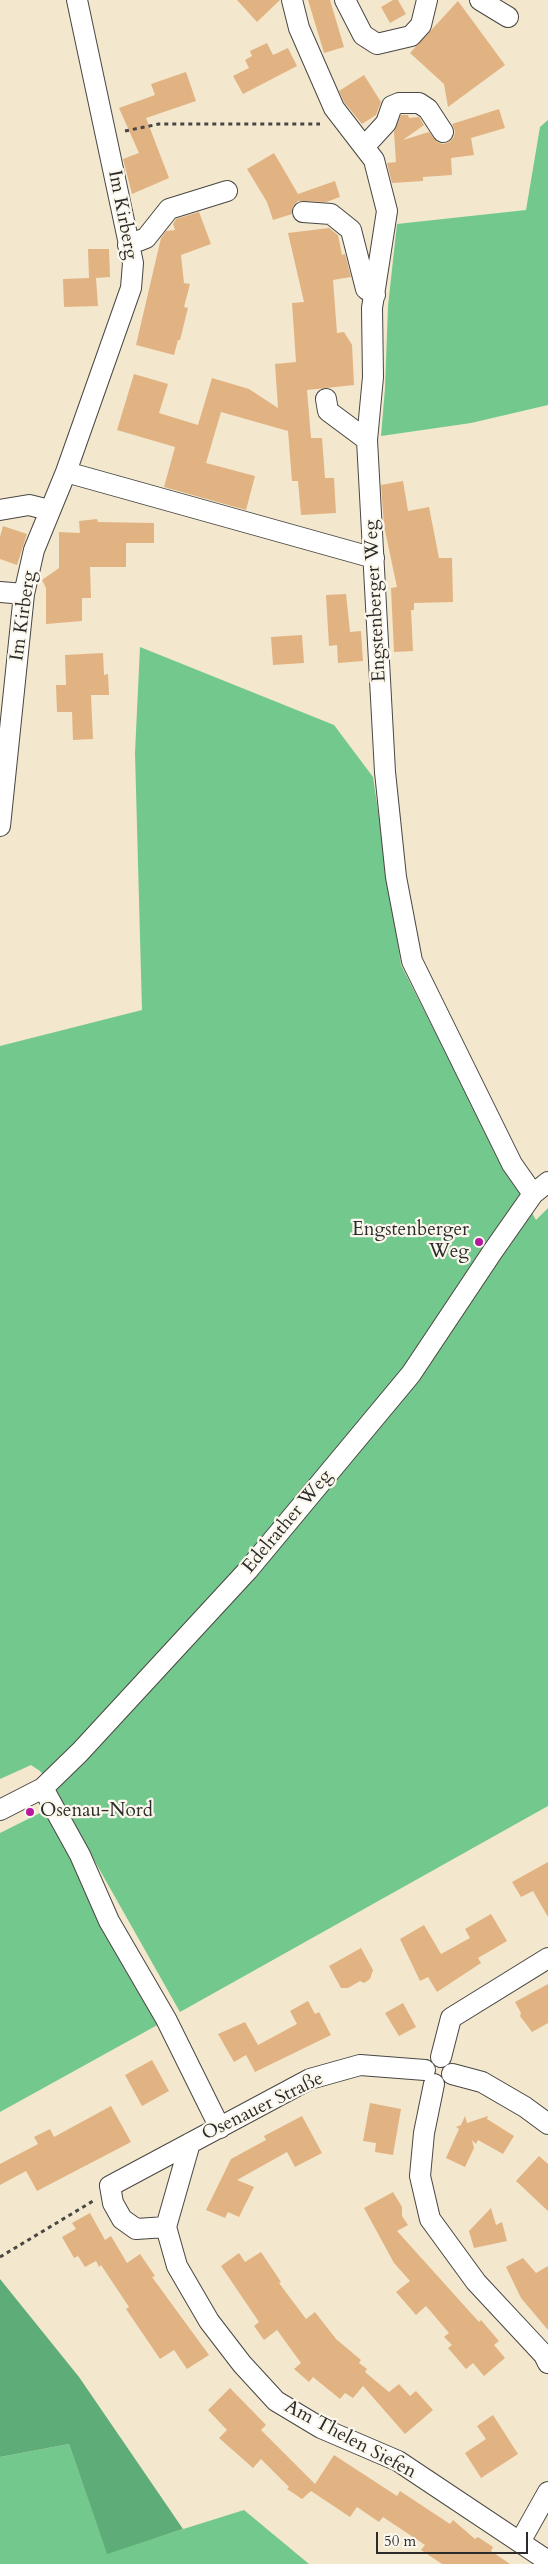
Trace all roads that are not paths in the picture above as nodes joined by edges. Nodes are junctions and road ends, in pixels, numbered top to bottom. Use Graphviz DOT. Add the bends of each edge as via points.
graph roads {
  1 [pos="77,0"];
  2 [pos="292,0"];
  3 [pos="345,0"];
  4 [pos="427,0"];
  5 [pos="480,0"];
  6 [pos="508,17"];
  7 [pos="443,132"];
  8 [pos="364,147"];
  9 [pos="227,191"];
  10 [pos="303,212"];
  11 [pos="128,245"];
  12 [pos="374,295"];
  13 [pos="326,399"];
  14 [pos="367,440"];
  15 [pos="66,472"];
  16 [pos="0,510"];
  17 [pos="49,510"];
  18 [pos="374,558"];
  19 [pos="0,592"];
  20 [pos="24,594"];
  21 [pos="0,826"];
  22 [pos="541,1188"];
  23 [pos="43,1788"];
  24 [pos="0,1810"];
  25 [pos="548,1958"];
  26 [pos="441,2057"];
  27 [pos="452,2074"];
  28 [pos="430,2077"];
  29 [pos="548,2124"];
  30 [pos="220,2128"];
  31 [pos="190,2143"];
  32 [pos="166,2227"];
  33 [pos="548,2363"];
  34 [pos="548,2492"];
  35 [pos="520,2542"];
  36 [pos="548,2561"];
  1 -- 11 [label="street, Im Kirberg"];
  2 -- 8 [label="street, Engstenberger Weg" via="299,28 334,108"];
  3 -- 4 [label="street" via="363,36 377,44 411,36 421,25"];
  5 -- 6 [label="street"];
  7 -- 8 [label="street" via="428,109 419,103 399,103 392,106 386,122"];
  8 -- 12 [label="street, Engstenberger Weg" via="374,160 387,211"];
  9 -- 11 [label="street" via="169,209 146,238"];
  10 -- 12 [label="street" via="331,214 351,230 366,289"];
  11 -- 15 [label="street, Im Kirberg" via="133,263 131,288"];
  12 -- 14 [label="street, Engstenberger Weg" via="373,377"];
  13 -- 14 [label="street" via="328,411"];
  14 -- 18 [label="street, Engstenberger Weg"];
  15 -- 17 [label="street, Im Kirberg"];
  15 -- 18 [label="street"];
  16 -- 17 [label="street" via="29,505"];
  17 -- 20 [label="street, Im Kirberg" via="34,550"];
  18 -- 22 [label="street, Engstenberger Weg" via="386,772 396,877 412,961 512,1164"];
  19 -- 20 [label="street"];
  20 -- 21 [label="street, Im Kirberg"];
  22 -- 23 [label="street, Edelrather Weg" via="411,1374 248,1570"];
  23 -- 24 [label="street, Edelrather Weg"];
  23 -- 30 [label="street" via="80,1855 109,1921 166,2019"];
  25 -- 26 [label="street" via="451,2018"];
  26 -- 27 [label="street" via="449,2061"];
  26 -- 28 [label="street" via="430,2060"];
  27 -- 28 [label="street" via="446,2083"];
  27 -- 29 [label="street" via="482,2082 525,2106"];
  28 -- 30 [label="street, Osenauer Straße" via="360,2065 310,2079"];
  28 -- 33 [label="street" via="420,2176 430,2219 476,2282"];
  30 -- 31 [label="street, Osenauer Straße"];
  31 -- 32 [label="street, Osenauer Straße"];
  31 -- 32 [label="street, Osenauer Straße" via="110,2186 113,2204 122,2220 136,2229"];
  32 -- 35 [label="street, Am Thelen Siefen" via="177,2266 208,2321 276,2401 321,2428 398,2461"];
  34 -- 35 [label="street"];
  35 -- 36 [label="street, Am Thelen Siefen"];
}
